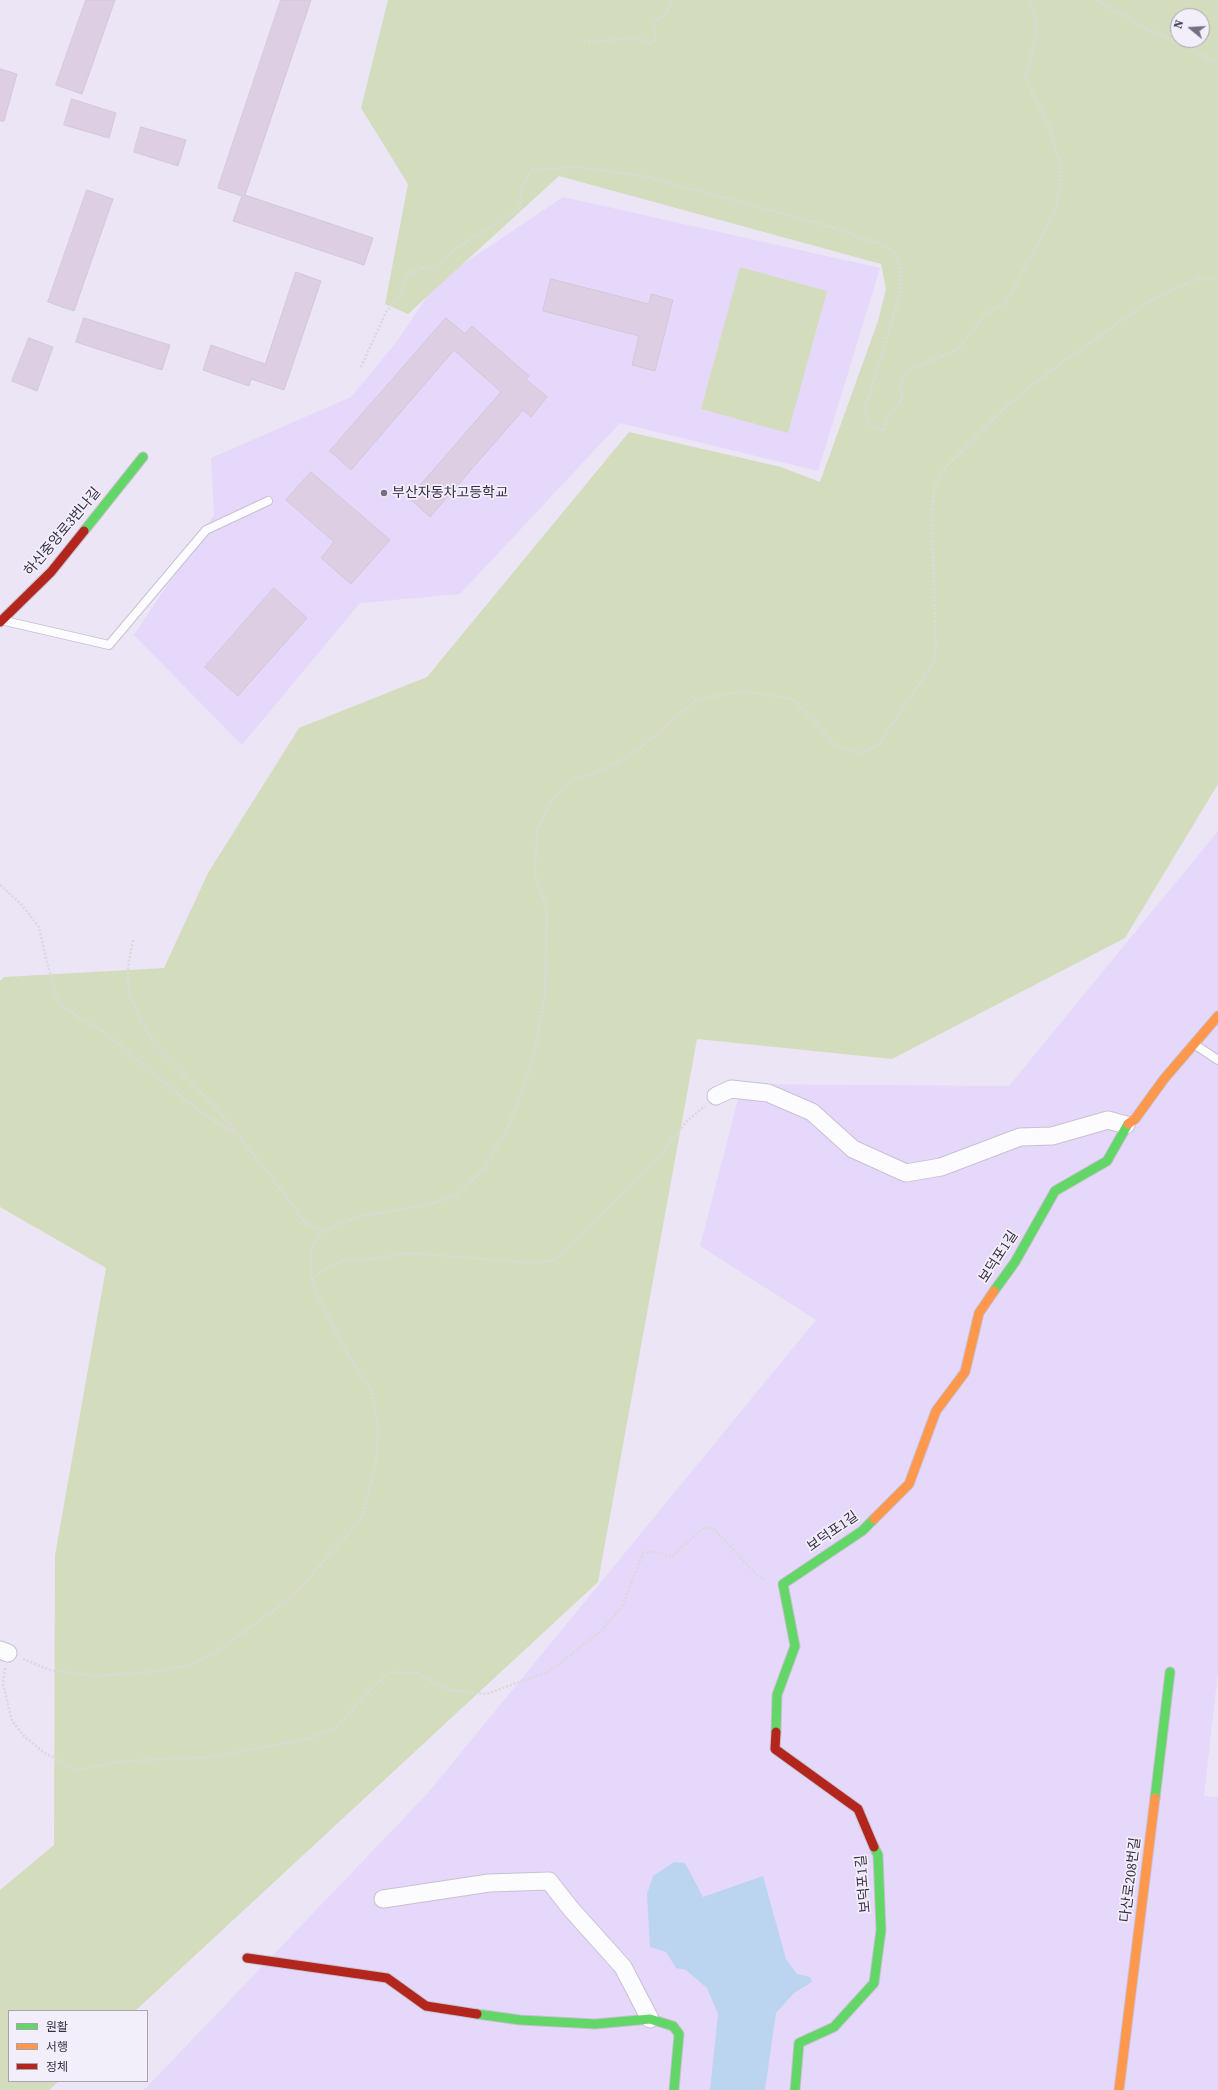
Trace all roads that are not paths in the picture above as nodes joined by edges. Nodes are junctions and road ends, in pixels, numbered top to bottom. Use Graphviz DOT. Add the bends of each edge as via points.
graph roads {
  1 [pos="143,457"];
  2 [pos="268,501"];
  3 [pos="1,621"];
  4 [pos="1218,1016"];
  5 [pos="1194,1043"];
  6 [pos="1218,1060"];
  7 [pos="716,1096"];
  8 [pos="1126,1125"];
  9 [pos="1170,1672"];
  10 [pos="383,1899"];
  11 [pos="247,1958"];
  12 [pos="650,2019"];
  13 [pos="674,2090"];
  14 [pos="795,2090"];
  15 [pos="1119,2090"];
  1 -- 3 [label="street, 하신중앙로3번나길" via="51,572"];
  2 -- 3 [label="lane" via="206,530 109,645"];
  4 -- 5 [label="street, 보덕포1길"];
  5 -- 6 [label="lane"];
  5 -- 8 [label="street, 보덕포1길" via="1135,1119"];
  7 -- 8 [label="street" via="732,1089 768,1093 812,1112 853,1149 906,1173 941,1167 1020,1137 1052,1136 1108,1120"];
  8 -- 14 [label="street, 보덕포1길" via="1107,1161 1056,1190 1015,1262 979,1313 964,1372 936,1411 909,1484 862,1531 783,1584 795,1646 777,1695 775,1749 858,1809 878,1855 881,1930 874,1983 834,2027 799,2043"];
  9 -- 15 [label="street, 다산로208번길"];
  10 -- 12 [label="street" via="489,1883 549,1881 623,1967"];
  11 -- 12 [label="street" via="387,1978 426,2006 520,2020 595,2024"];
  12 -- 13 [label="street" via="673,2026 679,2034"];
}
